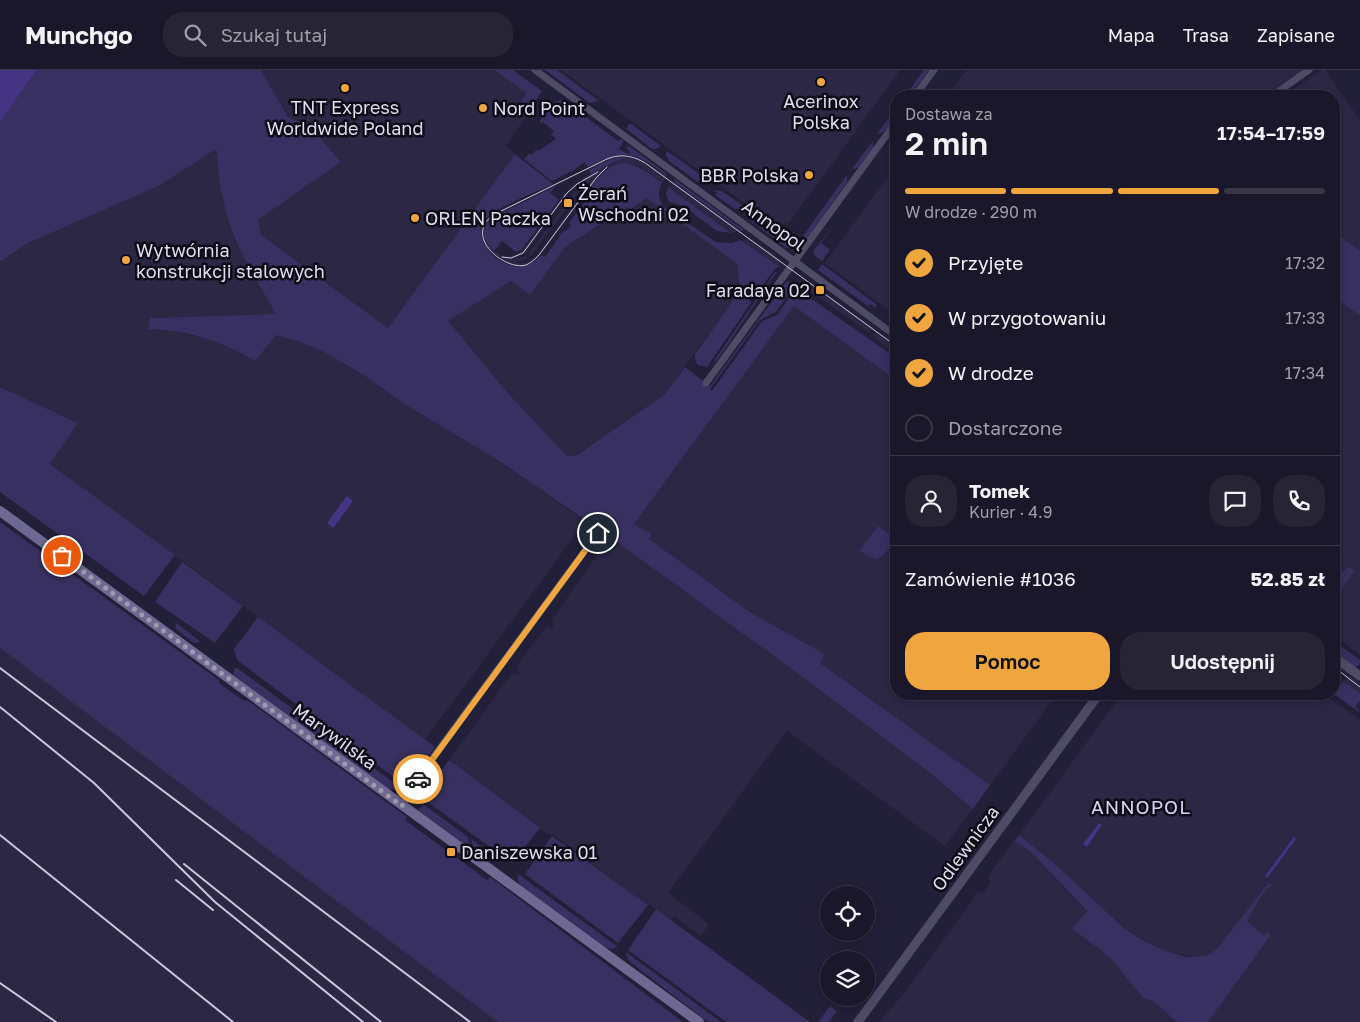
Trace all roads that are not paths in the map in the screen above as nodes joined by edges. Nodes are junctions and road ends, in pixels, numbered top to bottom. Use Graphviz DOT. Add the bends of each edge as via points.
graph roads {
  1 [pos="535,70"];
  2 [pos="934,70"];
  3 [pos="1310,70"];
  4 [pos="919,90"];
  5 [pos="1281,90"];
  6 [pos="890,130"];
  7 [pos="795,261"];
  8 [pos="890,332"];
  9 [pos="706,383"];
  10 [pos="0,511"];
  11 [pos="598,533"];
  12 [pos="1340,661"];
  13 [pos="1360,676"];
  14 [pos="1095,700"];
  15 [pos="398,803"];
  16 [pos="699,1022"];
  17 [pos="858,1022"];
  1 -- 7 [label="street, Annopol"];
  2 -- 4 [label="street"];
  3 -- 5 [label="street"];
  6 -- 7 [label="street"];
  7 -- 8 [label="street, Annopol"];
  7 -- 9 [label="street"];
  10 -- 15 [label="main road, Marywilska"];
  11 -- 15 [label="street" via="418,778 402,792"];
  12 -- 13 [label="street"];
  14 -- 17 [label="street, Odlewnicza"];
  15 -- 16 [label="main road, Marywilska"];
}
